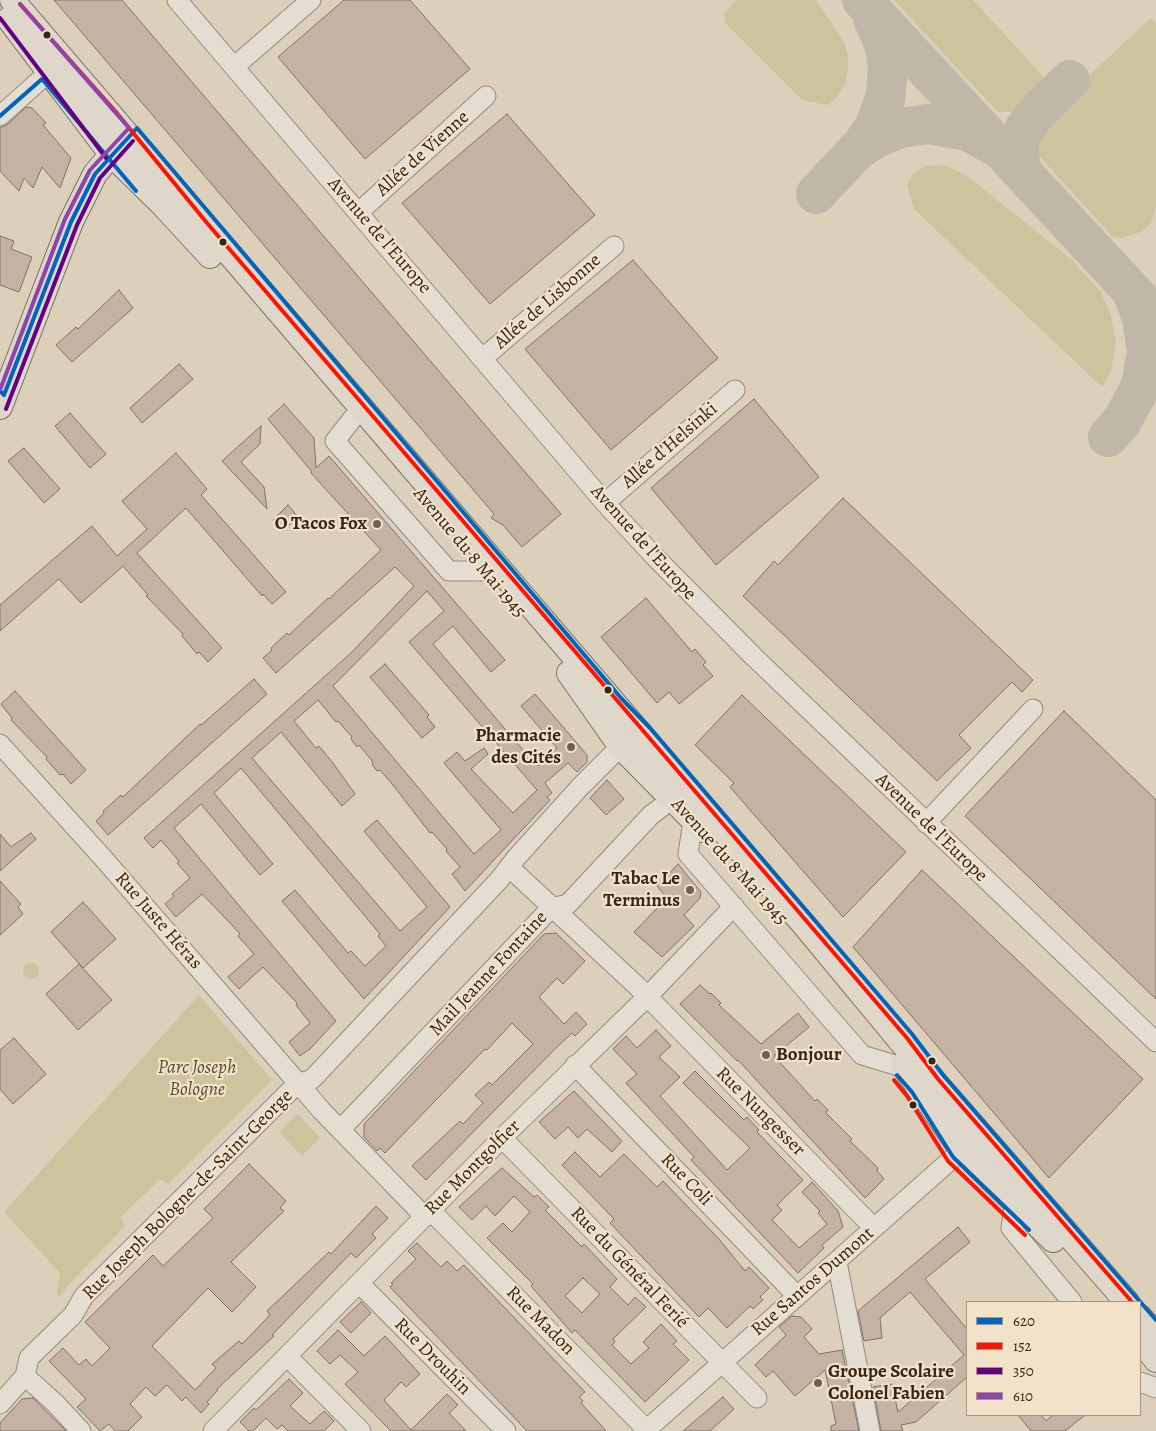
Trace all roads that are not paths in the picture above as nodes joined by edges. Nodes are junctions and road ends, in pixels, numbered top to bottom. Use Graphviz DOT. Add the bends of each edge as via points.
graph roads {
  1 [pos="177,0"];
  2 [pos="311,0"];
  3 [pos="4,9"];
  4 [pos="234,67"];
  5 [pos="49,72"];
  6 [pos="486,96"];
  7 [pos="0,116"];
  8 [pos="128,136"];
  9 [pos="111,154"];
  10 [pos="359,212"];
  11 [pos="614,246"];
  12 [pos="483,358"];
  13 [pos="735,390"];
  14 [pos="1,398"];
  15 [pos="353,418"];
  16 [pos="605,503"];
  17 [pos="484,571"];
  18 [pos="1033,709"];
  19 [pos="0,744"];
  20 [pos="625,745"];
  21 [pos="663,806"];
  22 [pos="693,821"];
  23 [pos="926,823"];
  24 [pos="510,868"];
  25 [pos="734,906"];
  26 [pos="551,908"];
  27 [pos="646,997"];
  28 [pos="1156,1042"];
  29 [pos="575,1065"];
  30 [pos="906,1068"];
  31 [pos="298,1083"];
  32 [pos="341,1129"];
  33 [pos="983,1135"];
  34 [pos="502,1138"];
  35 [pos="962,1149"];
  36 [pos="1015,1201"];
  37 [pos="428,1214"];
  38 [pos="874,1228"];
  39 [pos="837,1262"];
  40 [pos="359,1282"];
  41 [pos="797,1296"];
  42 [pos="1071,1301"];
  43 [pos="1108,1301"];
  44 [pos="1126,1301"];
  45 [pos="1141,1317"];
  46 [pos="1156,1335"];
  47 [pos="1141,1341"];
  48 [pos="287,1356"];
  49 [pos="1156,1360"];
  50 [pos="721,1363"];
  51 [pos="25,1376"];
  52 [pos="1141,1382"];
  53 [pos="1156,1388"];
  54 [pos="757,1398"];
  55 [pos="0,1404"];
  56 [pos="218,1430"];
  57 [pos="647,1430"];
  58 [pos="81,1431"];
  59 [pos="361,1431"];
  60 [pos="506,1431"];
  61 [pos="870,1431"];
  1 -- 4 [label="street, Avenue de l'Europe"];
  2 -- 4 [label="street"];
  3 -- 5 [label="main road, Avenue du 8 Mai 1945"];
  3 -- 8 [label="main road, Avenue du 8 Mai 1945"];
  4 -- 10 [label="street, Avenue de l'Europe"];
  5 -- 7 [label="street"];
  5 -- 9 [label="main road, Avenue du 8 Mai 1945"];
  6 -- 10 [label="street, Allée de Vienne"];
  8 -- 9 [label="main road"];
  8 -- 20 [label="main road, Avenue du 8 Mai 1945"];
  9 -- 14 [label="main road" via="95,174 71,222"];
  9 -- 15 [label="main road, Avenue du 8 Mai 1945" via="208,253"];
  10 -- 12 [label="street, Avenue de l'Europe"];
  11 -- 12 [label="street, Allée de Lisbonne"];
  12 -- 16 [label="street, Avenue de l'Europe"];
  13 -- 16 [label="street, Allée d'Helsinki"];
  15 -- 17 [label="main road, Avenue du 8 Mai 1945"];
  15 -- 17 [label="street, Avenue du 8 Mai 1945" via="335,441 449,571"];
  16 -- 23 [label="street, Avenue de l'Europe" via="702,606"];
  17 -- 20 [label="main road, Avenue du 8 Mai 1945" via="562,663"];
  18 -- 23 [label="street"];
  19 -- 31 [label="street, Rue Juste Héras" via="110,865"];
  20 -- 22 [label="main road, Avenue du 8 Mai 1945"];
  20 -- 24 [label="street" via="574,794"];
  20 -- 33 [label="main road, Avenue du 8 Mai 1945" via="806,927"];
  21 -- 26 [label="street, Mail Jeanne Fontaine" via="568,904"];
  22 -- 25 [label="street" via="688,854"];
  22 -- 30 [label="main road, Avenue du 8 Mai 1945"];
  23 -- 28 [label="street, Avenue de l'Europe"];
  24 -- 26 [label="street, Rue Nungesser"];
  24 -- 31 [label="street" via="318,1073 311,1080"];
  25 -- 27 [label="street, Rue Montgolfier"];
  25 -- 30 [label="street" via="862,1055"];
  26 -- 27 [label="street, Rue Nungesser"];
  26 -- 32 [label="street, Mail Jeanne Fontaine"];
  27 -- 29 [label="street, Rue Montgolfier"];
  27 -- 38 [label="street, Rue Nungesser"];
  29 -- 34 [label="street, Rue Montgolfier"];
  29 -- 41 [label="street, Rue Coli"];
  30 -- 35 [label="main road, Avenue du 8 Mai 1945"];
  31 -- 32 [label="street, Rue Juste Héras"];
  31 -- 51 [label="street, Rue Joseph Bologne-de-Saint-George" via="84,1296 73,1315 29,1358"];
  32 -- 37 [label="street, Rue Madon"];
  33 -- 35 [label="street, Rue Santos Dumont"];
  33 -- 44 [label="main road, Avenue du 8 Mai 1945"];
  34 -- 37 [label="street, Rue Montgolfier"];
  34 -- 50 [label="street, Rue du Général Ferié"];
  35 -- 36 [label="main road, Avenue du 8 Mai 1945"];
  35 -- 38 [label="street, Rue Santos Dumont"];
  36 -- 42 [label="street" via="1011,1228"];
  36 -- 43 [label="main road, Avenue du 8 Mai 1945"];
  37 -- 40 [label="street, Rue Montgolfier"];
  37 -- 57 [label="street, Rue Madon"];
  38 -- 39 [label="street, Rue Santos Dumont"];
  39 -- 41 [label="street, Rue Santos Dumont"];
  39 -- 61 [label="street"];
  40 -- 48 [label="street, Rue Montgolfier"];
  40 -- 60 [label="street, Rue Drouhin"];
  41 -- 50 [label="street, Rue Santos Dumont"];
  45 -- 46 [label="main road"];
  47 -- 49 [label="main road"];
  48 -- 56 [label="street, Rue Montgolfier"];
  48 -- 59 [label="street"];
  50 -- 54 [label="street, Rue du Général Ferié"];
  50 -- 57 [label="street, Rue Santos Dumont"];
  51 -- 55 [label="street"];
  51 -- 58 [label="street"];
  52 -- 53 [label="street"];
}
